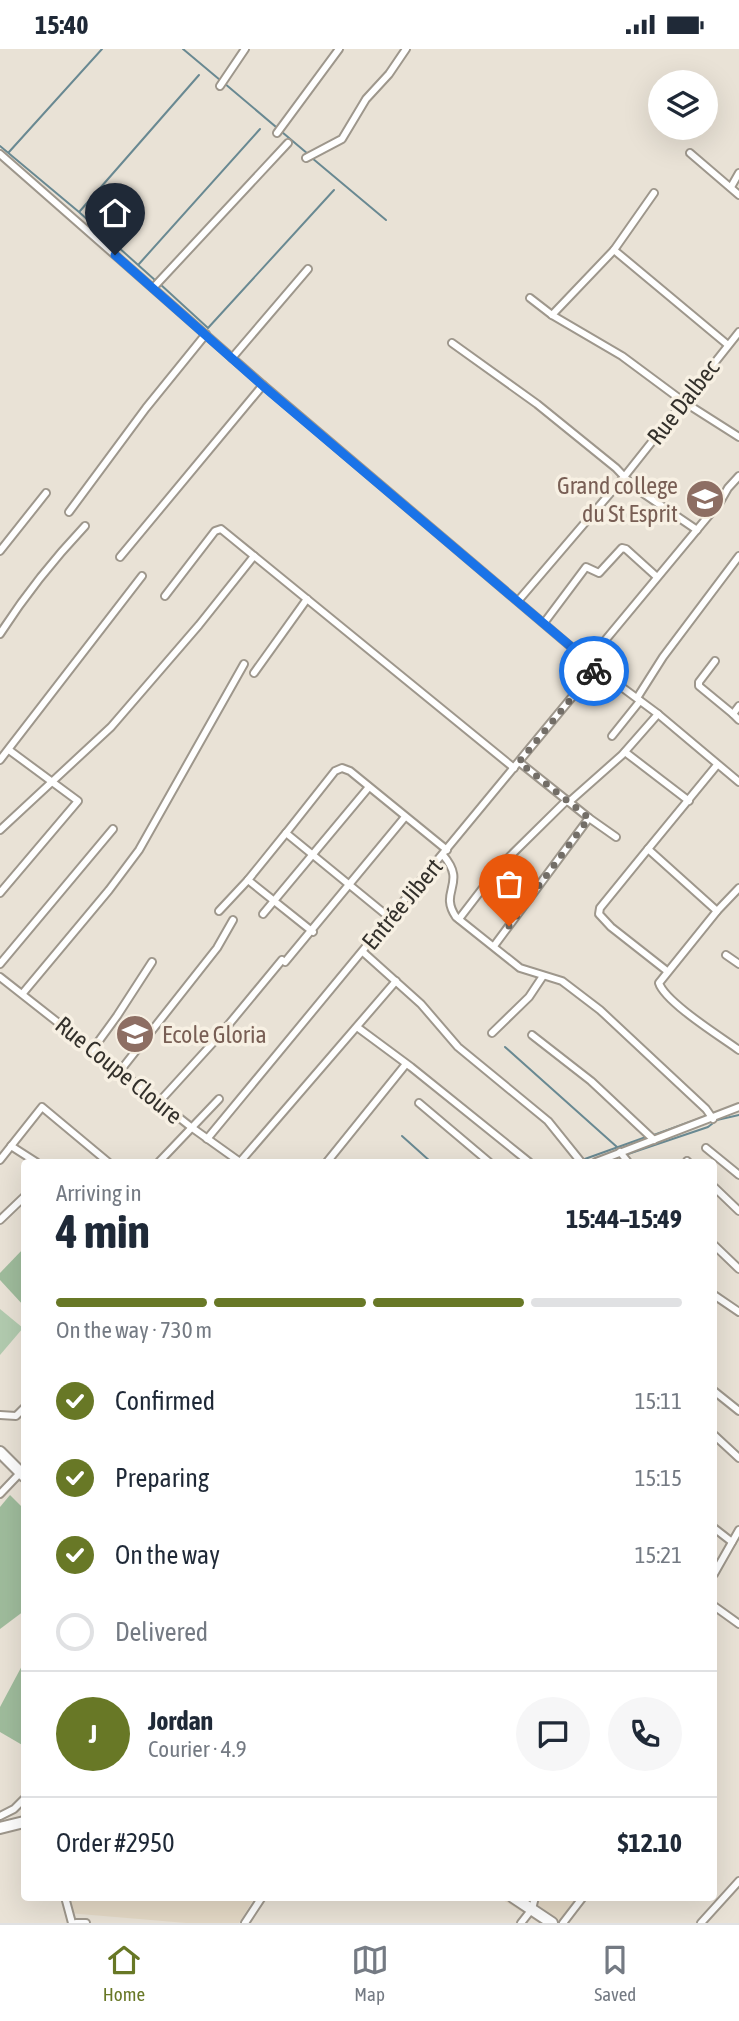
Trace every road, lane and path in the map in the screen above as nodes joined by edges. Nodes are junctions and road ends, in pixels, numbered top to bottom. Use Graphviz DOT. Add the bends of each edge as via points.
graph roads {
  1 [pos="245,49"];
  2 [pos="339,49"];
  3 [pos="406,49"];
  4 [pos="220,86"];
  5 [pos="276,133"];
  6 [pos="288,143"];
  7 [pos="690,153"];
  8 [pos="0,154"];
  9 [pos="306,158"];
  10 [pos="739,173"];
  11 [pos="731,187"];
  12 [pos="654,194"];
  13 [pos="739,195"];
  14 [pos="614,250"];
  15 [pos="308,269"];
  16 [pos="153,288"];
  17 [pos="530,299"];
  18 [pos="552,315"];
  19 [pos="739,332"];
  20 [pos="206,334"];
  21 [pos="452,343"];
  22 [pos="727,345"];
  23 [pos="232,358"];
  24 [pos="263,386"];
  25 [pos="684,402"];
  26 [pos="739,437"];
  27 [pos="739,476"];
  28 [pos="624,477"];
  29 [pos="46,493"];
  30 [pos="69,512"];
  31 [pos="85,526"];
  32 [pos="697,530"];
  33 [pos="0,551"];
  34 [pos="254,556"];
  35 [pos="739,556"];
  36 [pos="120,557"];
  37 [pos="142,576"];
  38 [pos="657,577"];
  39 [pos="165,596"];
  40 [pos="307,599"];
  41 [pos="518,601"];
  42 [pos="544,623"];
  43 [pos="0,634"];
  44 [pos="588,661"];
  45 [pos="715,661"];
  46 [pos="244,664"];
  47 [pos="596,668"];
  48 [pos="254,673"];
  49 [pos="638,699"];
  50 [pos="739,706"];
  51 [pos="658,714"];
  52 [pos="736,717"];
  53 [pos="612,736"];
  54 [pos="9,750"];
  55 [pos="625,752"];
  56 [pos="0,760"];
  57 [pos="519,762"];
  58 [pos="717,765"];
  59 [pos="514,768"];
  60 [pos="50,782"];
  61 [pos="739,782"];
  62 [pos="369,787"];
  63 [pos="568,801"];
  64 [pos="689,801"];
  65 [pos="405,817"];
  66 [pos="589,818"];
  67 [pos="113,829"];
  68 [pos="0,830"];
  69 [pos="286,833"];
  70 [pos="616,837"];
  71 [pos="648,849"];
  72 [pos="445,853"];
  73 [pos="313,856"];
  74 [pos="248,880"];
  75 [pos="349,885"];
  76 [pos="739,888"];
  77 [pos="0,893"];
  78 [pos="274,901"];
  79 [pos="219,911"];
  80 [pos="717,911"];
  81 [pos="263,914"];
  82 [pos="390,918"];
  83 [pos="459,919"];
  84 [pos="233,920"];
  85 [pos="313,932"];
  86 [pos="494,946"];
  87 [pos="363,953"];
  88 [pos="726,955"];
  89 [pos="152,962"];
  90 [pos="0,964"];
  91 [pos="739,964"];
  92 [pos="667,971"];
  93 [pos="543,976"];
  94 [pos="0,977"];
  95 [pos="396,981"];
  96 [pos="23,993"];
  97 [pos="357,1027"];
  98 [pos="492,1033"];
  99 [pos="532,1035"];
  100 [pos="93,1049"];
  101 [pos="739,1050"];
  102 [pos="406,1064"];
  103 [pos="120,1071"];
  104 [pos="219,1100"];
  105 [pos="159,1102"];
  106 [pos="419,1103"];
  107 [pos="739,1108"];
  108 [pos="713,1119"];
  109 [pos="191,1127"];
  110 [pos="207,1139"];
  111 [pos="654,1140"];
  112 [pos="11,1146"];
  113 [pos="706,1148"];
  114 [pos="620,1152"];
  115 [pos="31,1159"];
  116 [pos="104,1159"];
  117 [pos="162,1159"];
  118 [pos="236,1159"];
  119 [pos="243,1159"];
  120 [pos="329,1159"];
  121 [pos="485,1159"];
  122 [pos="525,1159"];
  123 [pos="578,1159"];
  124 [pos="603,1159"];
  125 [pos="626,1159"];
  126 [pos="0,1160"];
  127 [pos="739,1175"];
  128 [pos="717,1190"];
  129 [pos="21,1200"];
  130 [pos="739,1211"];
  131 [pos="0,1220"];
  132 [pos="717,1248"];
  133 [pos="739,1269"];
  134 [pos="717,1297"];
  135 [pos="739,1312"];
  136 [pos="717,1393"];
  137 [pos="21,1411"];
  138 [pos="739,1411"];
  139 [pos="0,1415"];
  140 [pos="717,1438"];
  141 [pos="0,1452"];
  142 [pos="739,1458"];
  143 [pos="21,1472"];
  144 [pos="21,1476"];
  145 [pos="0,1494"];
  146 [pos="739,1529"];
  147 [pos="717,1530"];
  148 [pos="732,1542"];
  149 [pos="717,1569"];
  150 [pos="717,1608"];
  151 [pos="739,1624"];
  152 [pos="21,1802"];
  153 [pos="0,1816"];
  154 [pos="21,1823"];
  155 [pos="0,1828"];
  156 [pos="739,1881"];
  157 [pos="736,1890"];
  158 [pos="66,1901"];
  159 [pos="259,1901"];
  160 [pos="580,1901"];
  161 [pos="533,1903"];
  162 [pos="74,1923"];
  163 [pos="86,1923"];
  164 [pos="245,1923"];
  165 [pos="521,1923"];
  166 [pos="552,1923"];
  167 [pos="563,1923"];
  168 [pos="701,1923"];
  1 -- 4 [label="street"];
  2 -- 5 [label="street"];
  3 -- 9 [label="street" via="366,99 342,139"];
  6 -- 16 [label="street"];
  7 -- 11 [label="street"];
  8 -- 16 [label="street"];
  10 -- 11 [label="street"];
  11 -- 13 [label="street"];
  12 -- 14 [label="street"];
  14 -- 18 [label="street"];
  14 -- 22 [label="street"];
  15 -- 23 [label="street"];
  16 -- 20 [label="street"];
  17 -- 18 [label="street"];
  18 -- 25 [label="street" via="622,356"];
  19 -- 22 [label="street, Rue Dalbec"];
  20 -- 23 [label="street"];
  20 -- 30 [label="street"];
  21 -- 28 [label="street" via="537,404"];
  22 -- 25 [label="street, Rue Dalbec"];
  23 -- 24 [label="street"];
  24 -- 36 [label="street"];
  24 -- 41 [label="street"];
  25 -- 26 [label="street"];
  25 -- 28 [label="street, Rue Dalbec"];
  27 -- 32 [label="street"];
  28 -- 32 [label="street"];
  28 -- 41 [label="street, Rue Dalbec"];
  29 -- 33 [label="street"];
  31 -- 43 [label="street"];
  32 -- 38 [label="street"];
  34 -- 39 [label="street" via="217,529"];
  34 -- 40 [label="street"];
  34 -- 60 [label="street" via="111,727"];
  35 -- 49 [label="street" via="663,657"];
  37 -- 54 [label="street"];
  38 -- 42 [label="street" via="622,548 598,573 586,567"];
  38 -- 44 [label="street"];
  40 -- 48 [label="street"];
  40 -- 59 [label="street"];
  41 -- 42 [label="street"];
  42 -- 44 [label="street"];
  44 -- 47 [label="street"];
  45 -- 52 [label="street" via="699,686"];
  46 -- 96 [label="street" via="139,850"];
  47 -- 49 [label="street"];
  47 -- 57 [label="street, Entrée Jibert"];
  49 -- 51 [label="street"];
  49 -- 53 [label="street"];
  50 -- 52 [label="street"];
  51 -- 55 [label="street"];
  51 -- 58 [label="street"];
  54 -- 56 [label="street"];
  54 -- 60 [label="street"];
  55 -- 63 [label="street"];
  55 -- 64 [label="street"];
  57 -- 59 [label="street, Entrée Jibert"];
  57 -- 63 [label="street"];
  58 -- 61 [label="street"];
  58 -- 64 [label="street"];
  59 -- 72 [label="street, Entrée Jibert"];
  60 -- 68 [label="street"];
  60 -- 77 [label="street" via="78,801"];
  62 -- 65 [label="street"];
  62 -- 69 [label="street" via="340,768"];
  62 -- 73 [label="street"];
  63 -- 66 [label="street"];
  63 -- 83 [label="street" via="499,867"];
  64 -- 71 [label="street"];
  65 -- 72 [label="street"];
  65 -- 75 [label="street"];
  66 -- 70 [label="street"];
  66 -- 86 [label="street"];
  67 -- 90 [label="street"];
  69 -- 73 [label="street"];
  69 -- 74 [label="street"];
  71 -- 80 [label="street"];
  71 -- 92 [label="street" via="599,914"];
  72 -- 82 [label="street, Entrée Jibert"];
  72 -- 83 [label="street" via="455,876 451,910"];
  73 -- 75 [label="street"];
  73 -- 78 [label="street"];
  74 -- 78 [label="street"];
  74 -- 79 [label="street"];
  75 -- 82 [label="street"];
  75 -- 85 [label="street"];
  76 -- 80 [label="street"];
  78 -- 81 [label="street"];
  78 -- 85 [label="street"];
  80 -- 92 [label="street"];
  82 -- 87 [label="street, Entrée Jibert"];
  83 -- 86 [label="street"];
  84 -- 103 [label="street" via="217,948"];
  85 -- 105 [label="street"];
  86 -- 93 [label="street" via="520,968"];
  87 -- 95 [label="street"];
  87 -- 110 [label="street, Entrée Jibert"];
  88 -- 91 [label="street"];
  89 -- 100 [label="street"];
  92 -- 101 [label="street" via="659,983 662,991"];
  93 -- 98 [label="street" via="529,997"];
  93 -- 108 [label="street" via="562,981 600,1010"];
  94 -- 96 [label="street, Rue Coupe Cloure"];
  95 -- 97 [label="street"];
  95 -- 123 [label="street" via="458,1047 548,1121"];
  96 -- 100 [label="street, Rue Coupe Cloure"];
  97 -- 102 [label="street"];
  97 -- 119 [label="street"];
  99 -- 111 [label="street" via="591,1081"];
  100 -- 103 [label="street, Rue Coupe Cloure"];
  102 -- 120 [label="street"];
  102 -- 122 [label="street"];
  103 -- 105 [label="street, Rue Coupe Cloure"];
  104 -- 109 [label="street"];
  105 -- 109 [label="street, Rue Coupe Cloure"];
  106 -- 121 [label="street"];
  107 -- 108 [label="street"];
  108 -- 111 [label="street"];
  109 -- 110 [label="street, Rue Coupe Cloure"];
  109 -- 117 [label="street"];
  110 -- 118 [label="street, Rue Coupe Cloure"];
  111 -- 114 [label="street"];
  112 -- 115 [label="street"];
  112 -- 116 [label="street" via="42,1107"];
  112 -- 126 [label="street"];
  113 -- 127 [label="street"];
  114 -- 124 [label="street"];
  114 -- 125 [label="street"];
  128 -- 130 [label="street"];
  129 -- 131 [label="street"];
  132 -- 133 [label="street"];
  134 -- 135 [label="street"];
  136 -- 138 [label="street"];
  137 -- 139 [label="street" via="16,1416"];
  140 -- 142 [label="street"];
  141 -- 143 [label="main road"];
  144 -- 145 [label="street"];
  146 -- 148 [label="street"];
  147 -- 148 [label="street"];
  148 -- 149 [label="street"];
  150 -- 151 [label="street"];
  152 -- 153 [label="street"];
  154 -- 155 [label="main road"];
  156 -- 157 [label="street"];
  157 -- 168 [label="street"];
  158 -- 162 [label="street"];
  159 -- 164 [label="street"];
  160 -- 167 [label="street"];
  161 -- 165 [label="street"];
  161 -- 166 [label="main road"];
  162 -- 163 [label="street"];
}
